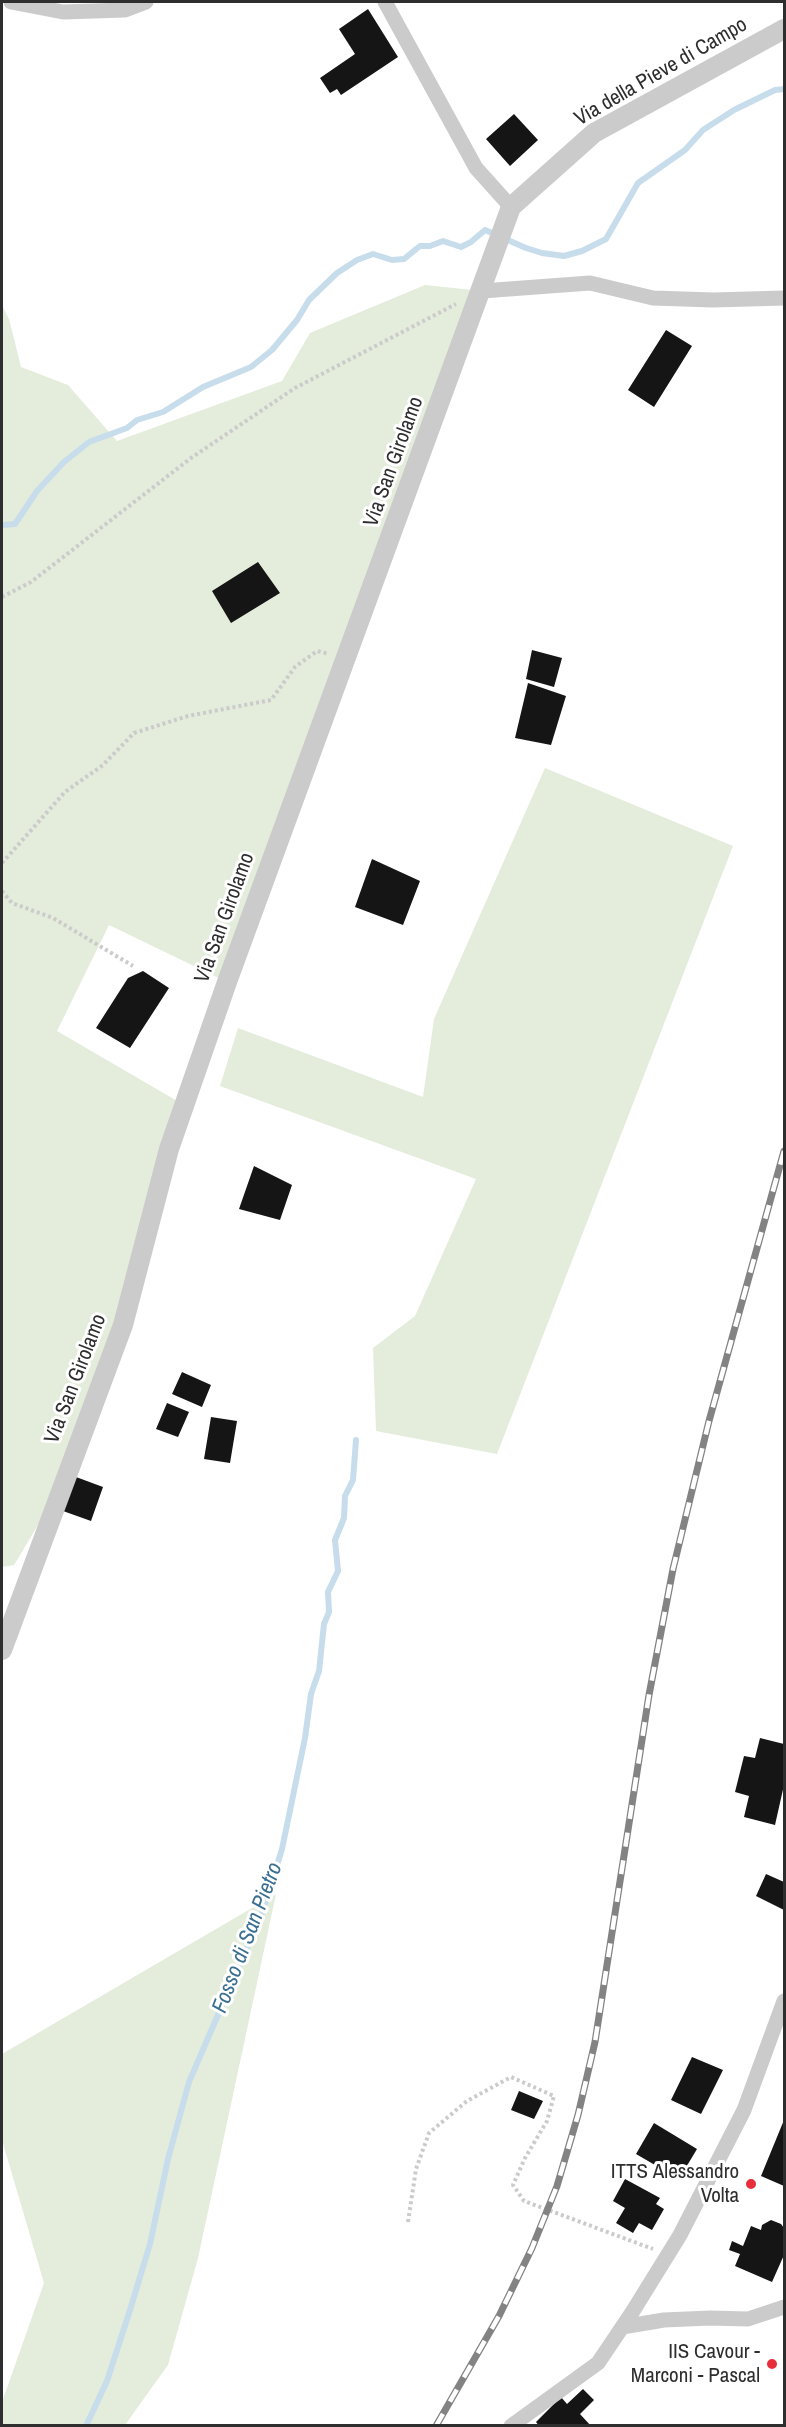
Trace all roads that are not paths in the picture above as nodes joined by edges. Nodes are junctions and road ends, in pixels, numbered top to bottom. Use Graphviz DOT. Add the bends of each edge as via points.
graph roads {
  1 [pos="11,2"];
  2 [pos="147,2"];
  3 [pos="385,2"];
  4 [pos="784,29"];
  5 [pos="511,207"];
  6 [pos="482,291"];
  7 [pos="784,298"];
  8 [pos="2,1650"];
  9 [pos="784,2001"];
  10 [pos="784,2307"];
  11 [pos="622,2327"];
  12 [pos="511,2426"];
  1 -- 2 [label="street" via="63,12 125,10"];
  3 -- 5 [label="street" via="476,168"];
  4 -- 5 [label="street, Via della Pieve di Campo" via="594,134"];
  5 -- 6 [label="street, Via San Girolamo"];
  6 -- 7 [label="street" via="590,283 653,298"];
  6 -- 8 [label="street, Via San Girolamo" via="227,982 169,1149 123,1324"];
  9 -- 11 [label="street" via="744,2110 668,2255"];
  10 -- 11 [label="street" via="748,2319 664,2320"];
  11 -- 12 [label="street" via="598,2363"];
}
